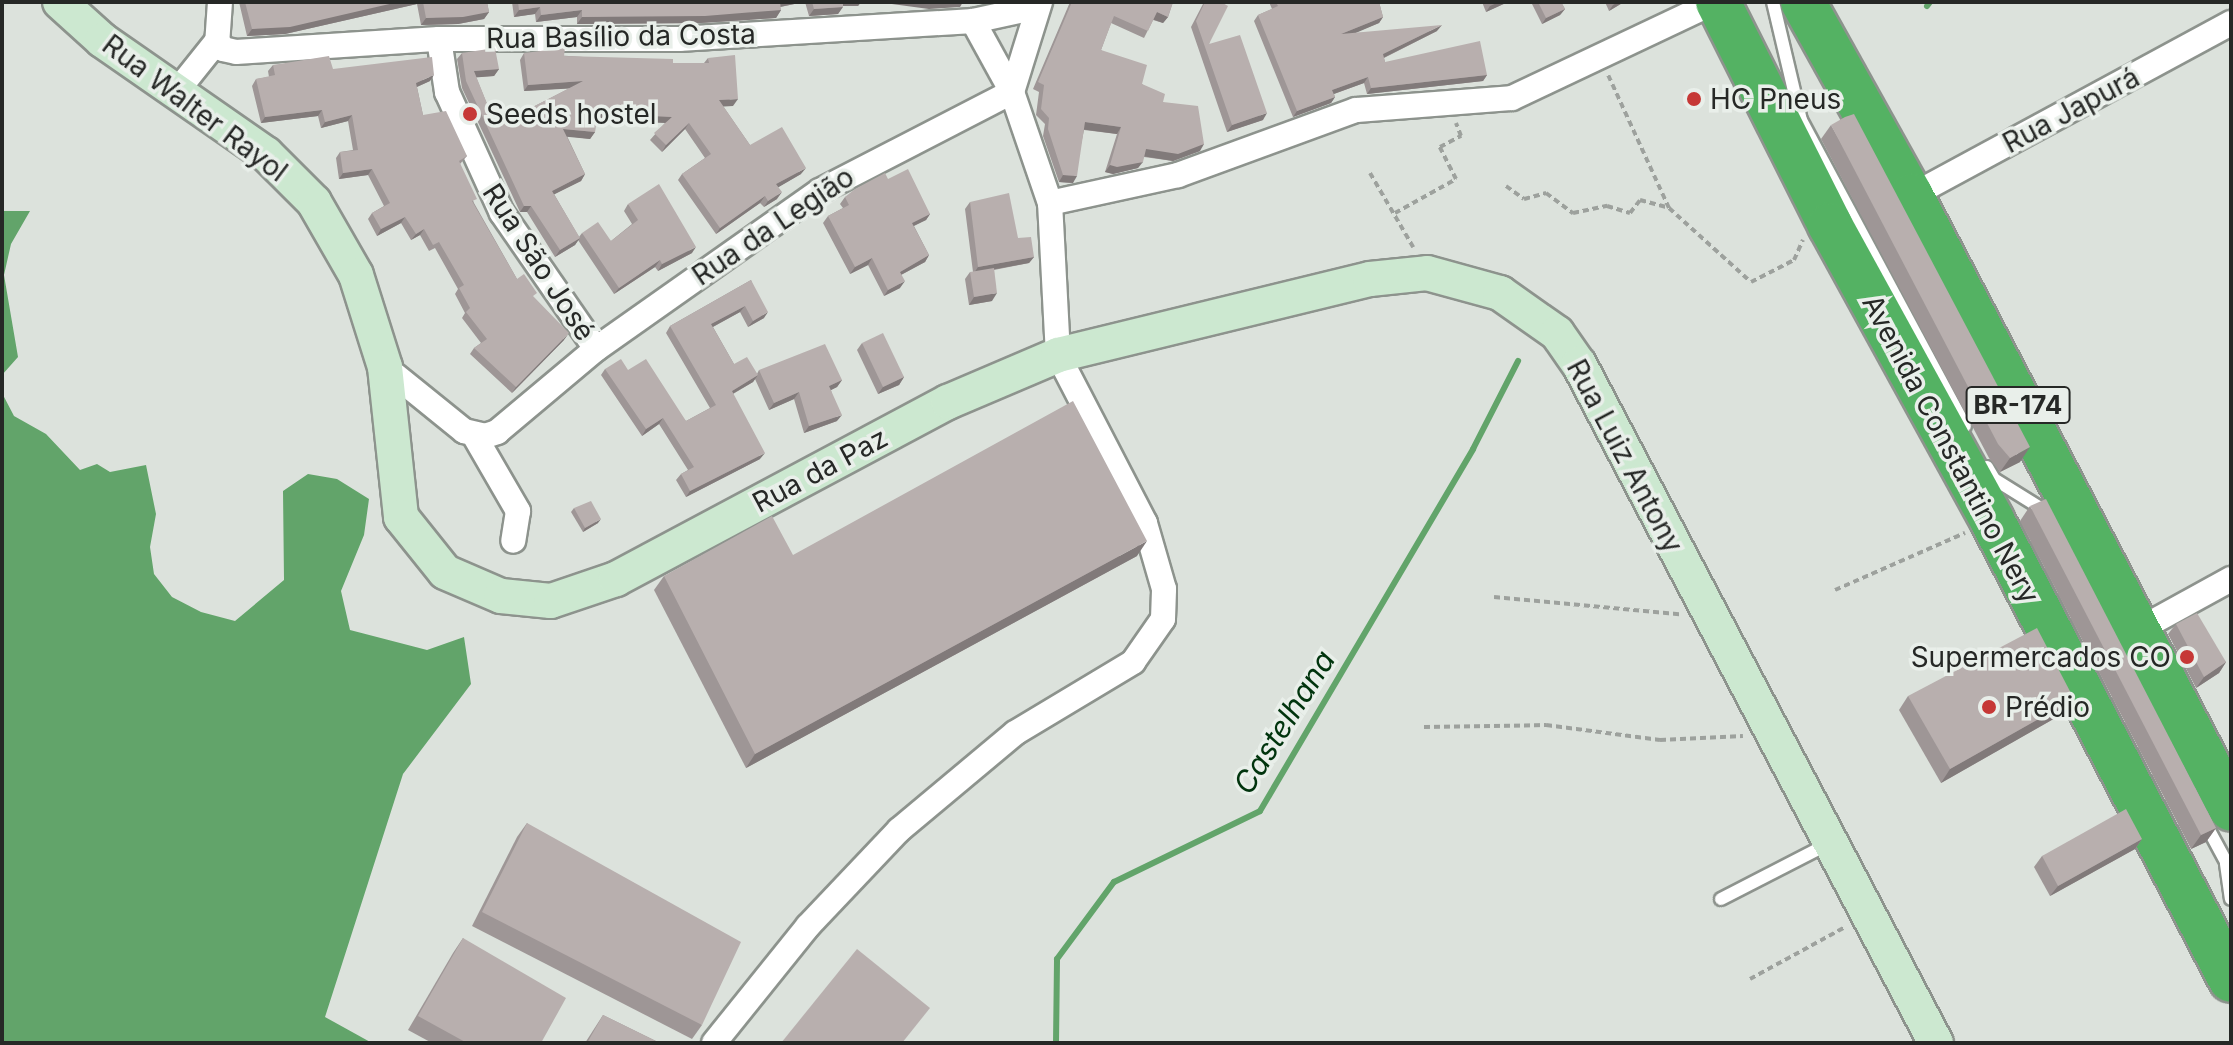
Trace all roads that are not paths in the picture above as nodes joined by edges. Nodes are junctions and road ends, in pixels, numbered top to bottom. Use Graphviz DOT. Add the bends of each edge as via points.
graph roads {
  1 [pos="60,2"];
  2 [pos="220,2"];
  3 [pos="1717,2"];
  4 [pos="1773,2"];
  5 [pos="1803,2"];
  6 [pos="1039,4"];
  7 [pos="973,21"];
  8 [pos="2231,23"];
  9 [pos="216,36"];
  10 [pos="439,39"];
  11 [pos="1756,78"];
  12 [pos="177,91"];
  13 [pos="1012,92"];
  14 [pos="1801,120"];
  15 [pos="1911,196"];
  16 [pos="1050,203"];
  17 [pos="596,349"];
  18 [pos="1058,355"];
  19 [pos="385,367"];
  20 [pos="474,435"];
  21 [pos="1972,438"];
  22 [pos="1979,452"];
  23 [pos="2051,522"];
  24 [pos="513,541"];
  25 [pos="2231,579"];
  26 [pos="584,592"];
  27 [pos="2140,629"];
  28 [pos="2214,808"];
  29 [pos="1831,843"];
  30 [pos="2228,867"];
  31 [pos="1721,899"];
  32 [pos="2231,899"];
  33 [pos="2231,980"];
  34 [pos="714,1043"];
  35 [pos="1936,1043"];
  1 -- 12 [label="street, Rua Walter Rayol" via="102,40"];
  2 -- 9 [label="street"];
  3 -- 11 [label="highway, Avenida Constantino Nery / BR-174"];
  3 -- 16 [label="street" via="1512,98 1356,110 1178,175"];
  4 -- 14 [label="lane"];
  5 -- 15 [label="highway, BR-174"];
  6 -- 7 [label="street, Rua Basílio da Costa"];
  6 -- 13 [label="street"];
  7 -- 10 [label="street, Rua Basílio da Costa" via="679,39"];
  7 -- 13 [label="street"];
  8 -- 15 [label="street, Rua Japurá"];
  9 -- 10 [label="street, Rua Basílio da Costa" via="223,49 258,52"];
  9 -- 12 [label="street"];
  10 -- 17 [label="street, Rua São José" via="447,92 502,213"];
  11 -- 14 [label="lane"];
  11 -- 33 [label="highway, Avenida Constantino Nery / BR-174"];
  12 -- 19 [label="street, Rua Walter Rayol" via="266,154 314,202 356,275"];
  13 -- 16 [label="street"];
  13 -- 17 [label="street, Rua da Legião" via="820,191"];
  14 -- 21 [label="lane"];
  15 -- 27 [label="highway, BR-174" via="2068,502"];
  16 -- 18 [label="street"];
  17 -- 20 [label="street, Rua da Legião" via="508,425 485,436"];
  18 -- 26 [label="street, Rua da Paz" via="948,402"];
  18 -- 29 [label="street, Rua Luiz Antony" via="1356,282 1427,273 1500,293 1557,333 1579,364"];
  18 -- 34 [label="street" via="1145,523 1164,589 1163,619 1133,662 1015,733 899,830 808,926"];
  19 -- 20 [label="street"];
  19 -- 26 [label="street, Rua Walter Rayol" via="401,517 437,563 470,585 501,596 551,601"];
  20 -- 24 [label="street" via="518,511"];
  22 -- 23 [label="lane" via="1994,479 2044,507"];
  25 -- 27 [label="street"];
  27 -- 28 [label="highway, BR-174"];
  28 -- 30 [label="lane"];
  29 -- 31 [label="lane"];
  29 -- 35 [label="street, Rua Luiz Antony"];
  30 -- 32 [label="lane"];
}
